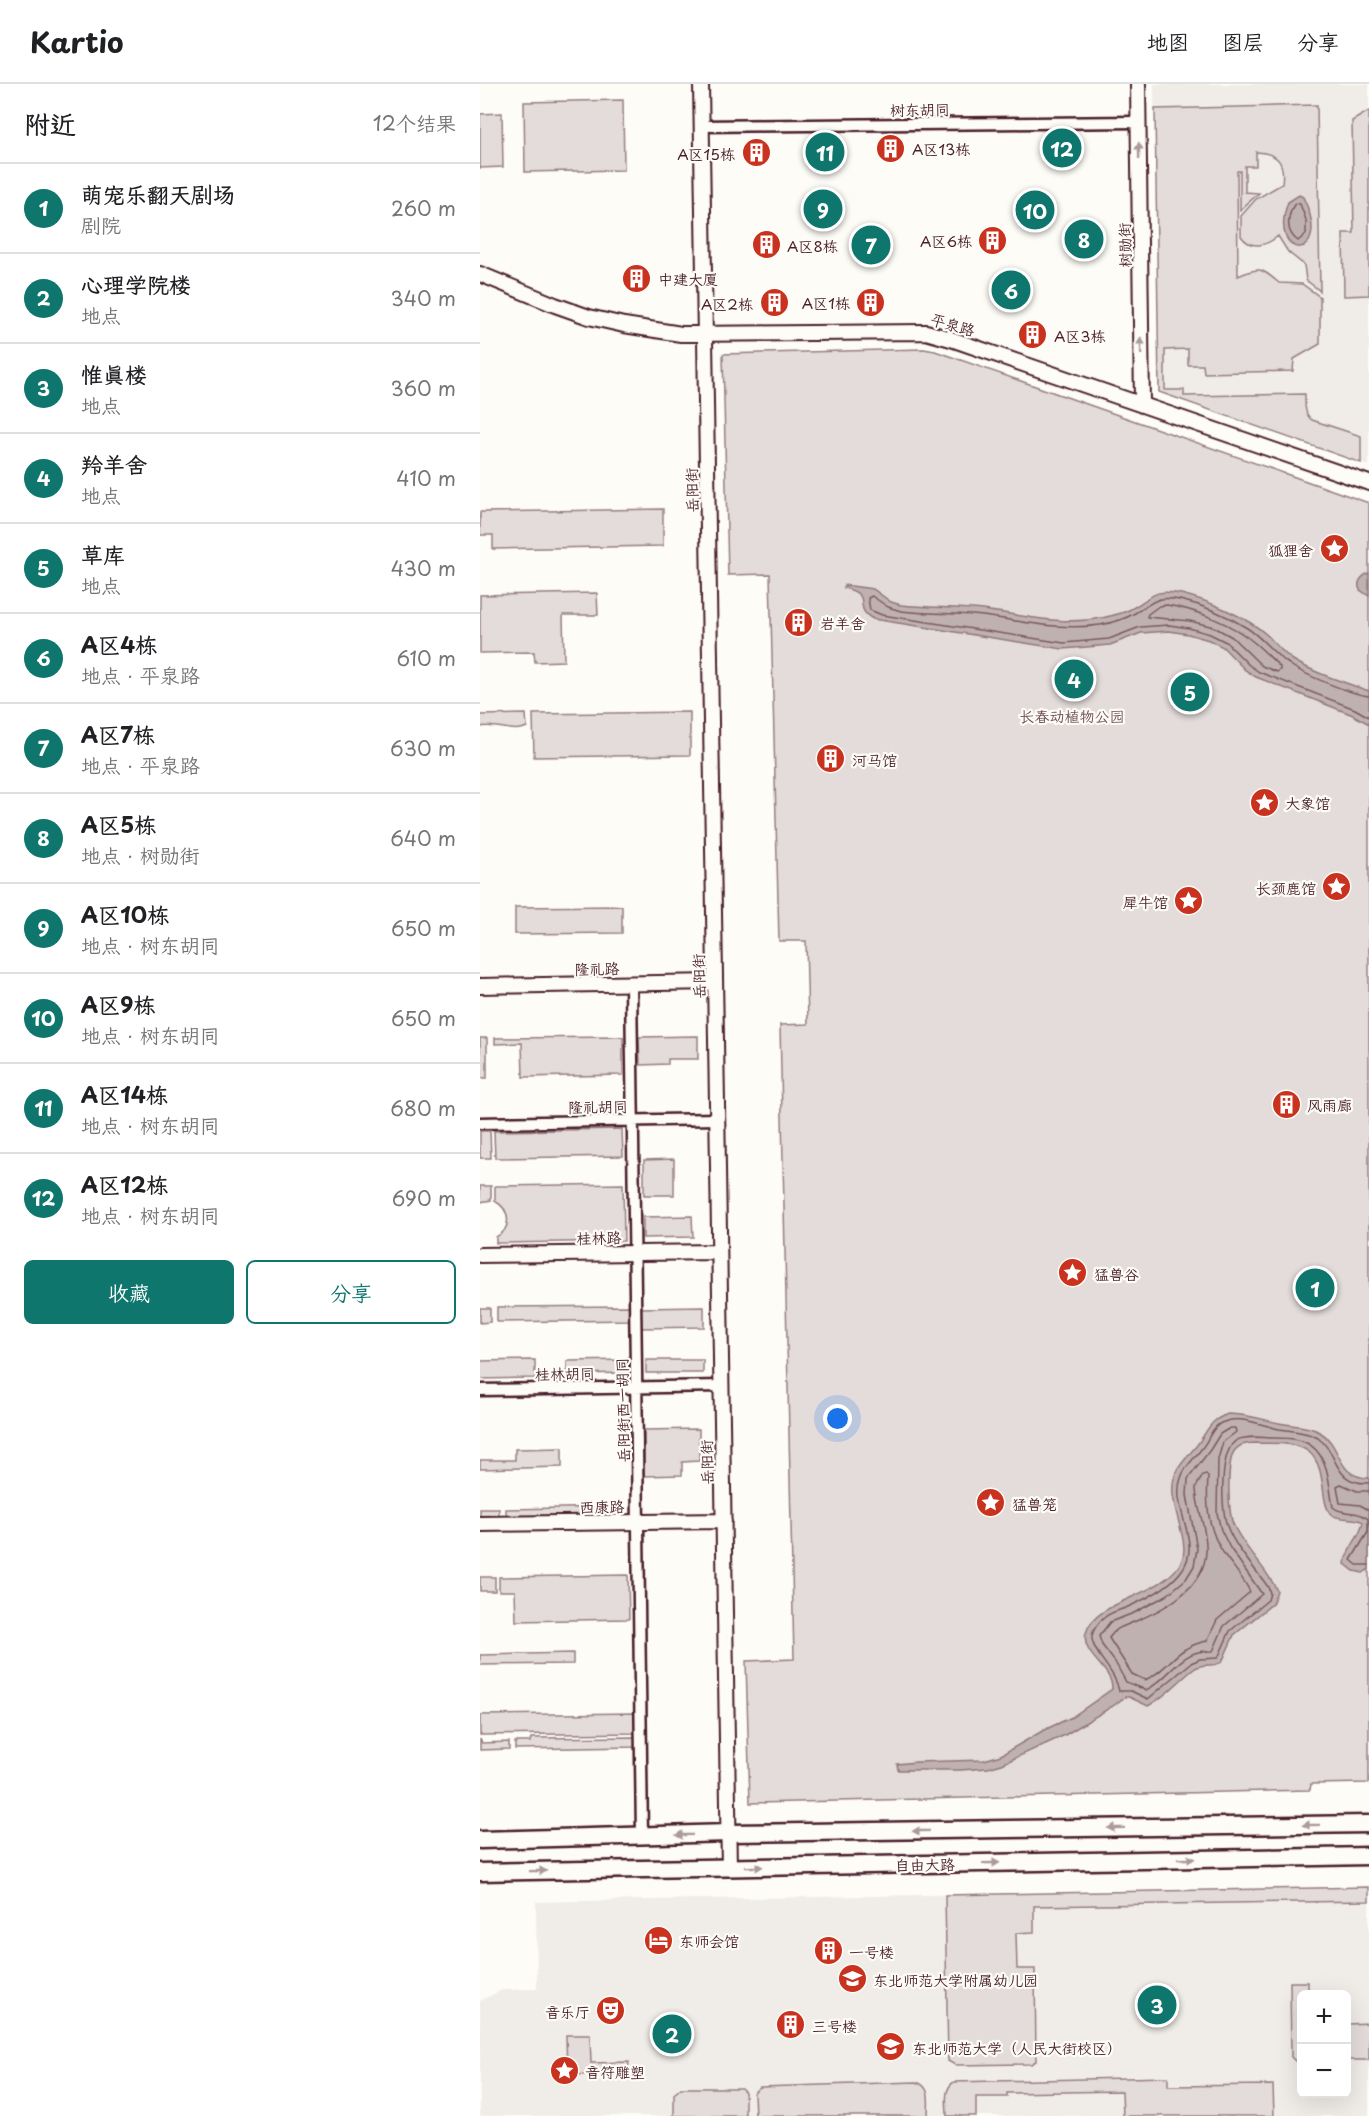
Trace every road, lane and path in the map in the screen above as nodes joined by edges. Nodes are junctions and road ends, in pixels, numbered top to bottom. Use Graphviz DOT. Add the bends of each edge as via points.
graph roads {
  1 [pos="700,84"];
  2 [pos="1138,84"];
  3 [pos="1138,122"];
  4 [pos="701,126"];
  5 [pos="480,274"];
  6 [pos="705,335"];
  7 [pos="1142,405"];
  8 [pos="1369,483"];
  9 [pos="715,982"];
  10 [pos="631,984"];
  11 [pos="480,986"];
  12 [pos="717,1119"];
  13 [pos="633,1120"];
  14 [pos="480,1123"];
  15 [pos="719,1252"];
  16 [pos="635,1253"];
  17 [pos="480,1256"];
  18 [pos="722,1386"];
  19 [pos="637,1387"];
  20 [pos="480,1390"];
  21 [pos="724,1521"];
  22 [pos="638,1522"];
  23 [pos="480,1524"];
  24 [pos="1369,1824"];
  25 [pos="729,1833"];
  26 [pos="642,1836"];
  27 [pos="480,1840"];
  28 [pos="1369,1856"];
  29 [pos="729,1868"];
  30 [pos="480,1872"];
  1 -- 4 [label="street, 岳阳街"];
  2 -- 3 [label="street, 树勋街"];
  3 -- 4 [label="street, 树东胡同"];
  7 -- 3 [label="street, 树勋街, one-way"];
  4 -- 6 [label="street, 岳阳街"];
  5 -- 6 [label="street, 平泉路" via="589,316 655,331"];
  6 -- 7 [label="street, 平泉路" via="926,332"];
  6 -- 9 [label="street, 岳阳街"];
  7 -- 8 [label="street, 平泉路"];
  9 -- 10 [label="street, 隆礼路"];
  9 -- 12 [label="street, 岳阳街"];
  10 -- 11 [label="street, 隆礼路"];
  10 -- 13 [label="street, 岳阳街西一胡同"];
  12 -- 13 [label="street, 隆礼胡同"];
  12 -- 15 [label="street, 岳阳街"];
  13 -- 14 [label="street, 隆礼胡同"];
  13 -- 16 [label="street, 岳阳街西一胡同"];
  15 -- 16 [label="street, 桂林路"];
  15 -- 18 [label="street, 岳阳街"];
  16 -- 17 [label="street, 桂林路"];
  16 -- 19 [label="street, 岳阳街西一胡同"];
  18 -- 19 [label="street, 桂林胡同"];
  18 -- 21 [label="street, 岳阳街"];
  19 -- 20 [label="street, 桂林胡同"];
  19 -- 22 [label="street, 岳阳街西一胡同"];
  21 -- 22 [label="street, 西康路"];
  21 -- 25 [label="street, 岳阳街"];
  22 -- 23 [label="street, 西康路"];
  22 -- 26 [label="street, 岳阳街西一胡同"];
  24 -- 25 [label="main road, one-way"];
  25 -- 26 [label="main road, one-way"];
  25 -- 29 [label="street, 岳阳街"];
  26 -- 27 [label="main road"];
  29 -- 28 [label="main road, 自由大路, one-way"];
  30 -- 29 [label="main road, 自由大路, one-way"];
}
